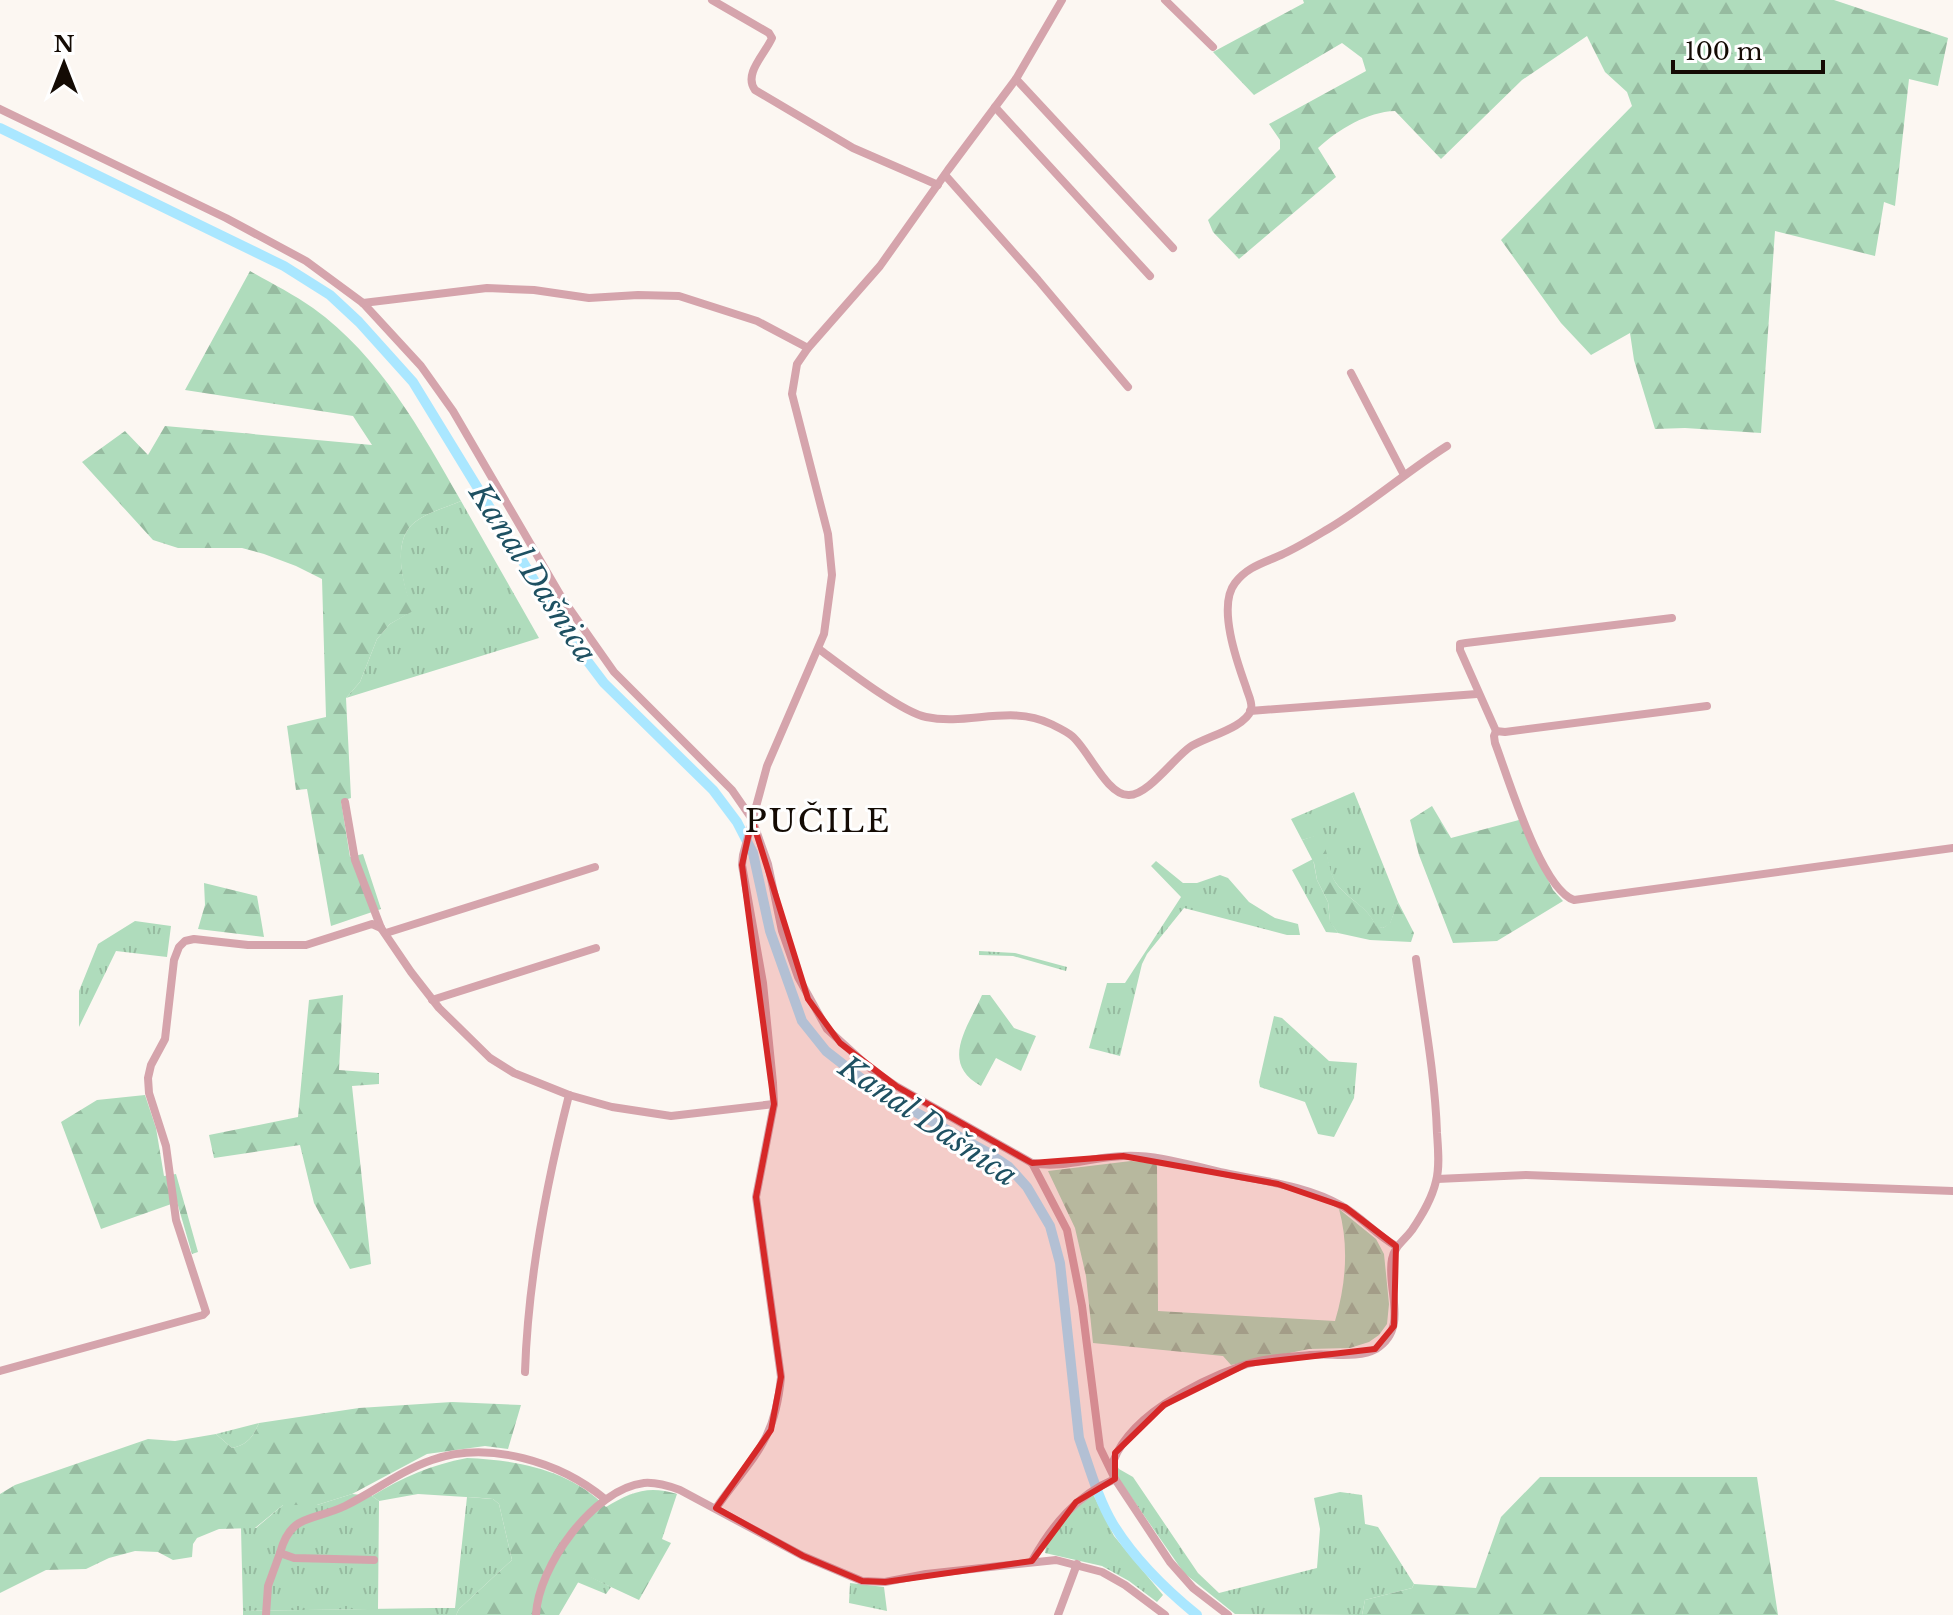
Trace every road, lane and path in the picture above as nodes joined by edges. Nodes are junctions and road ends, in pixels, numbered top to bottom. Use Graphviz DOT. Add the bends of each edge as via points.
graph roads {
  1 [pos="712,0"];
  2 [pos="1062,0"];
  3 [pos="1165,0"];
  4 [pos="1213,47"];
  5 [pos="1016,79"];
  6 [pos="995,107"];
  7 [pos="0,109"];
  8 [pos="945,175"];
  9 [pos="938,185"];
  10 [pos="1173,248"];
  11 [pos="1150,276"];
  12 [pos="363,303"];
  13 [pos="808,348"];
  14 [pos="1351,373"];
  15 [pos="1128,387"];
  16 [pos="1447,446"];
  17 [pos="1404,475"];
  18 [pos="1672,618"];
  19 [pos="819,649"];
  20 [pos="1477,694"];
  21 [pos="1707,706"];
  22 [pos="1250,711"];
  23 [pos="1496,731"];
  24 [pos="345,802"];
  25 [pos="751,823"];
  26 [pos="1953,848"];
  27 [pos="595,867"];
  28 [pos="383,930"];
  29 [pos="596,948"];
  30 [pos="1416,959"];
  31 [pos="432,1000"];
  32 [pos="569,1095"];
  33 [pos="774,1104"];
  34 [pos="1032,1163"];
  35 [pos="1437,1179"];
  36 [pos="1953,1191"];
  37 [pos="1396,1246"];
  38 [pos="0,1371"];
  39 [pos="525,1372"];
  40 [pos="1111,1477"];
  41 [pos="605,1499"];
  42 [pos="716,1508"];
  43 [pos="280,1553"];
  44 [pos="374,1560"];
  45 [pos="1032,1561"];
  46 [pos="1077,1564"];
  47 [pos="266,1615"];
  48 [pos="536,1615"];
  49 [pos="1058,1615"];
  50 [pos="1165,1615"];
  51 [pos="1228,1615"];
  1 -- 9 [label="street" via="772,38 750,76 755,90 853,148"];
  2 -- 5 [label="street"];
  3 -- 4 [label="street"];
  5 -- 6 [label="street"];
  5 -- 10 [label="street"];
  6 -- 8 [label="street"];
  6 -- 11 [label="street"];
  7 -- 12 [label="street" via="226,218 306,261"];
  8 -- 9 [label="street"];
  8 -- 15 [label="street"];
  9 -- 13 [label="street" via="861,290"];
  12 -- 13 [label="street" via="487,288 589,298 679,296 757,321"];
  12 -- 25 [label="street" via="421,366 453,411 562,598 614,672 732,790"];
  13 -- 19 [label="street" via="797,364 792,394 831,555 828,615"];
  14 -- 17 [label="street"];
  16 -- 17 [label="street"];
  17 -- 22 [label="street" via="1366,505 1258,564 1234,584 1227,609"];
  18 -- 20 [label="street" via="1460,644"];
  19 -- 22 [label="street" via="922,716 1010,714 1052,724 1072,736 1110,785 1125,795 1148,786 1190,747 1244,721"];
  19 -- 25 [label="street" via="767,766"];
  20 -- 22 [label="street"];
  20 -- 23 [label="street"];
  21 -- 23 [label="street"];
  23 -- 26 [label="street" via="1495,743 1538,856 1555,888 1574,900"];
  24 -- 28 [label="street" via="355,860"];
  25 -- 33 [label="street" via="742,865 763,983"];
  25 -- 34 [label="street" via="768,864 798,977 827,1029 896,1086"];
  27 -- 28 [label="street"];
  28 -- 31 [label="street"];
  28 -- 38 [label="street" via="372,924 306,945 194,939 179,947 165,1039 151,1065 149,1093 166,1146 176,1220 206,1312"];
  29 -- 31 [label="street"];
  30 -- 35 [label="street" via="1436,1101"];
  31 -- 32 [label="street" via="490,1058"];
  32 -- 33 [label="street" via="671,1116"];
  32 -- 39 [label="street" via="534,1271"];
  33 -- 42 [label="street" via="756,1197 781,1377 778,1407 754,1459"];
  34 -- 37 [label="street" via="1123,1156 1278,1184 1345,1207"];
  34 -- 40 [label="street" via="1067,1230 1082,1306 1094,1422"];
  35 -- 36 [label="street" via="1526,1175"];
  35 -- 37 [label="street" via="1424,1211"];
  37 -- 40 [label="street" via="1391,1264 1394,1326 1375,1349 1247,1364 1213,1378 1134,1429 1115,1453"];
  40 -- 45 [label="street" via="1087,1492"];
  40 -- 51 [label="street" via="1181,1576"];
  41 -- 42 [label="street" via="644,1483 662,1484"];
  41 -- 43 [label="street" via="588,1485 524,1458 478,1452 453,1455 407,1470 348,1504 293,1525"];
  41 -- 48 [label="street" via="546,1573"];
  42 -- 45 [label="street" via="803,1556 862,1581"];
  43 -- 44 [label="street"];
  43 -- 47 [label="street" via="268,1586"];
  45 -- 46 [label="street"];
  46 -- 49 [label="street"];
  46 -- 50 [label="street" via="1113,1578"];
}
